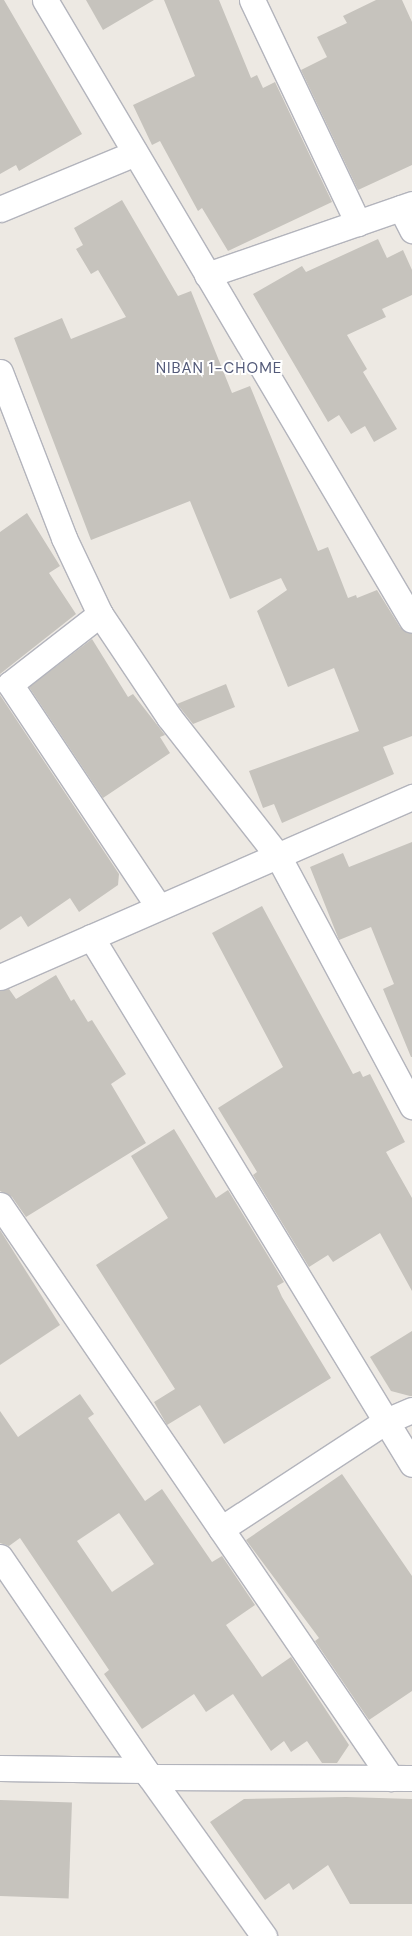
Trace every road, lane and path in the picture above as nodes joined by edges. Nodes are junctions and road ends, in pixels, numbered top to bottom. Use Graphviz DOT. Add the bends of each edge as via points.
graph roads {
  1 [pos="45,0"];
  2 [pos="252,0"];
  3 [pos="135,153"];
  4 [pos="407,206"];
  5 [pos="0,209"];
  6 [pos="358,223"];
  7 [pos="412,230"];
  8 [pos="207,275"];
  9 [pos="0,372"];
  10 [pos="100,614"];
  11 [pos="412,620"];
  12 [pos="412,797"];
  13 [pos="278,856"];
  14 [pos="159,907"];
  15 [pos="91,937"];
  16 [pos="1,974"];
  17 [pos="412,1106"];
  18 [pos="0,1205"];
  19 [pos="412,1410"];
  20 [pos="386,1421"];
  21 [pos="412,1464"];
  22 [pos="221,1529"];
  23 [pos="0,1557"];
  24 [pos="0,1768"];
  25 [pos="148,1773"];
  26 [pos="401,1778"];
  27 [pos="264,1936"];
  1 -- 3 [label="street"];
  2 -- 6 [label="street"];
  3 -- 5 [label="street"];
  3 -- 8 [label="street"];
  4 -- 6 [label="street"];
  4 -- 7 [label="street"];
  6 -- 8 [label="street"];
  8 -- 11 [label="street"];
  9 -- 10 [label="street" via="64,538"];
  10 -- 13 [label="street" via="170,717"];
  10 -- 14 [label="street" via="10,684"];
  12 -- 13 [label="street"];
  13 -- 14 [label="street"];
  13 -- 17 [label="street"];
  14 -- 15 [label="street"];
  15 -- 16 [label="street"];
  15 -- 20 [label="street"];
  18 -- 22 [label="street"];
  19 -- 20 [label="street"];
  20 -- 21 [label="street"];
  20 -- 22 [label="street"];
  22 -- 26 [label="street"];
  23 -- 25 [label="street"];
  24 -- 25 [label="street"];
  25 -- 26 [label="street"];
  25 -- 27 [label="street"];
}
